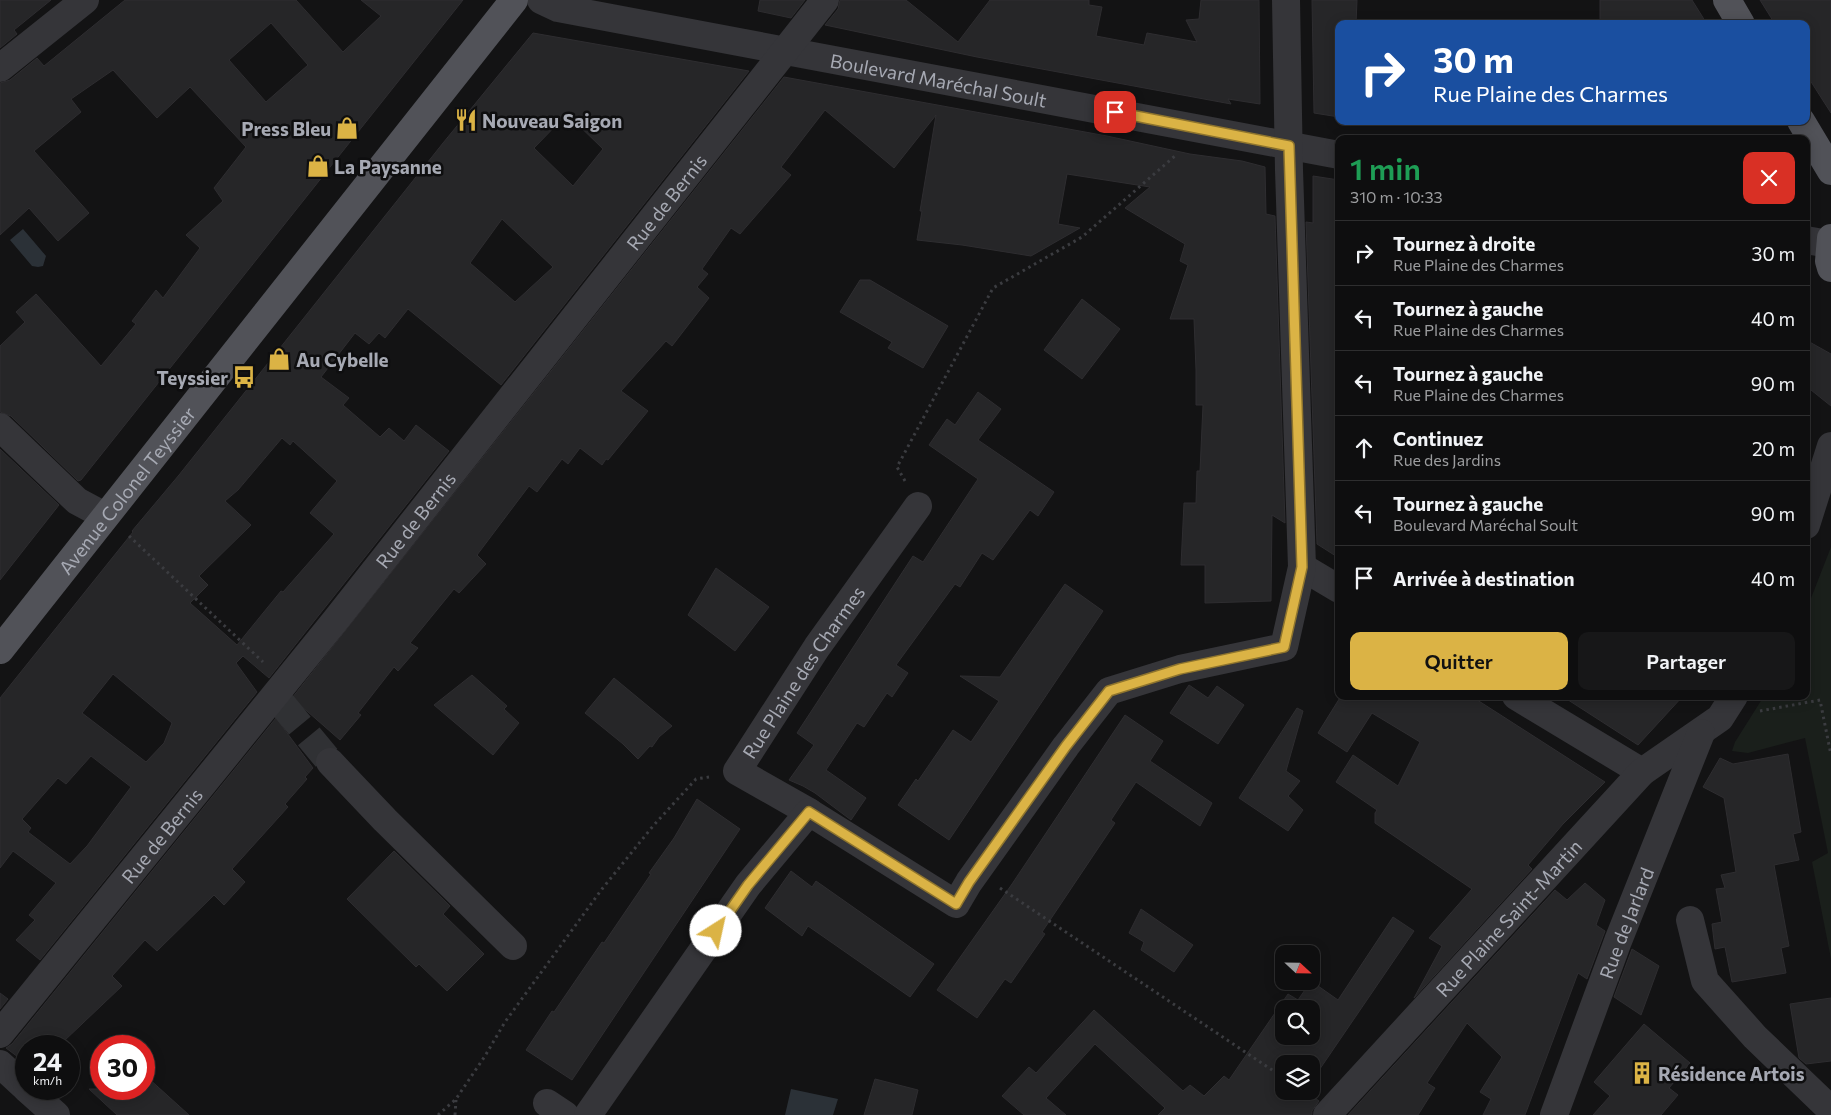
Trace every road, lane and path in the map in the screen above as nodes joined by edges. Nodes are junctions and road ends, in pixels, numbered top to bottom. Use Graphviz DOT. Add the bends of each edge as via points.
graph roads {
  1 [pos="85,0"];
  2 [pos="514,0"];
  3 [pos="541,0"];
  4 [pos="825,0"];
  5 [pos="1286,0"];
  6 [pos="1727,0"];
  7 [pos="1739,20"];
  8 [pos="784,51"];
  9 [pos="0,68"];
  10 [pos="1190,126"];
  11 [pos="1810,136"];
  12 [pos="1289,146"];
  13 [pos="1335,154"];
  14 [pos="1831,171"];
  15 [pos="0,427"];
  16 [pos="1831,446"];
  17 [pos="918,506"];
  18 [pos="1810,513"];
  19 [pos="106,516"];
  20 [pos="1302,567"];
  21 [pos="1335,587"];
  22 [pos="0,650"];
  23 [pos="280,693"];
  24 [pos="1523,700"];
  25 [pos="1718,716"];
  26 [pos="1831,755"];
  27 [pos="330,762"];
  28 [pos="737,771"];
  29 [pos="1642,772"];
  30 [pos="809,812"];
  31 [pos="976,872"];
  32 [pos="1690,920"];
  33 [pos="513,946"];
  34 [pos="0,1034"];
  35 [pos="0,1064"];
  36 [pos="1275,1072"];
  37 [pos="15,1077"];
  38 [pos="456,1099"];
  39 [pos="40,1100"];
  40 [pos="1831,1110"];
  41 [pos="56,1115"];
  42 [pos="438,1115"];
  43 [pos="455,1115"];
  44 [pos="588,1115"];
  45 [pos="1327,1115"];
  46 [pos="1554,1115"];
  1 -- 9 [label="street"];
  2 -- 19 [label="main road, Avenue Colonel Teyssier"];
  3 -- 8 [label="street, Boulevard Maréchal Soult" via="558,8"];
  4 -- 8 [label="street, Rue de Bernis"];
  5 -- 12 [label="street"];
  6 -- 7 [label="main road"];
  8 -- 10 [label="street, Boulevard Maréchal Soult"];
  8 -- 23 [label="street, Rue de Bernis"];
  10 -- 12 [label="street, Boulevard Maréchal Soult"];
  10 -- 17 [label="path" via="1184,148 1082,237 993,288 897,467"];
  11 -- 14 [label="main road"];
  12 -- 13 [label="street, Boulevard Maréchal Soult"];
  12 -- 20 [label="street"];
  15 -- 19 [label="street" via="77,501"];
  16 -- 18 [label="street"];
  17 -- 28 [label="street, Rue Plaine des Charmes" via="817,647"];
  19 -- 22 [label="main road, Avenue Colonel Teyssier"];
  19 -- 23 [label="path"];
  20 -- 21 [label="street"];
  20 -- 31 [label="street, Rue Plaine des Charmes" via="1284,647 1180,669 1109,691"];
  23 -- 34 [label="street, Rue de Bernis"];
  24 -- 29 [label="street"];
  25 -- 26 [label="path" via="1820,700"];
  25 -- 29 [label="street, Rue Plaine Saint-Martin"];
  25 -- 46 [label="street, Rue de Jarlard" via="1618,941"];
  27 -- 33 [label="street"];
  28 -- 30 [label="street, Rue Plaine des Charmes"];
  28 -- 38 [label="path" via="696,779 653,826 602,889 505,1022"];
  29 -- 45 [label="street, Rue Plaine Saint-Martin"];
  30 -- 31 [label="street, Rue Plaine des Charmes" via="956,904"];
  30 -- 44 [label="street" via="748,885"];
  31 -- 36 [label="path"];
  32 -- 40 [label="street" via="1705,981 1755,1037"];
  35 -- 37 [label="street"];
  38 -- 42 [label="path"];
  38 -- 43 [label="path"];
  39 -- 41 [label="street"];
}
